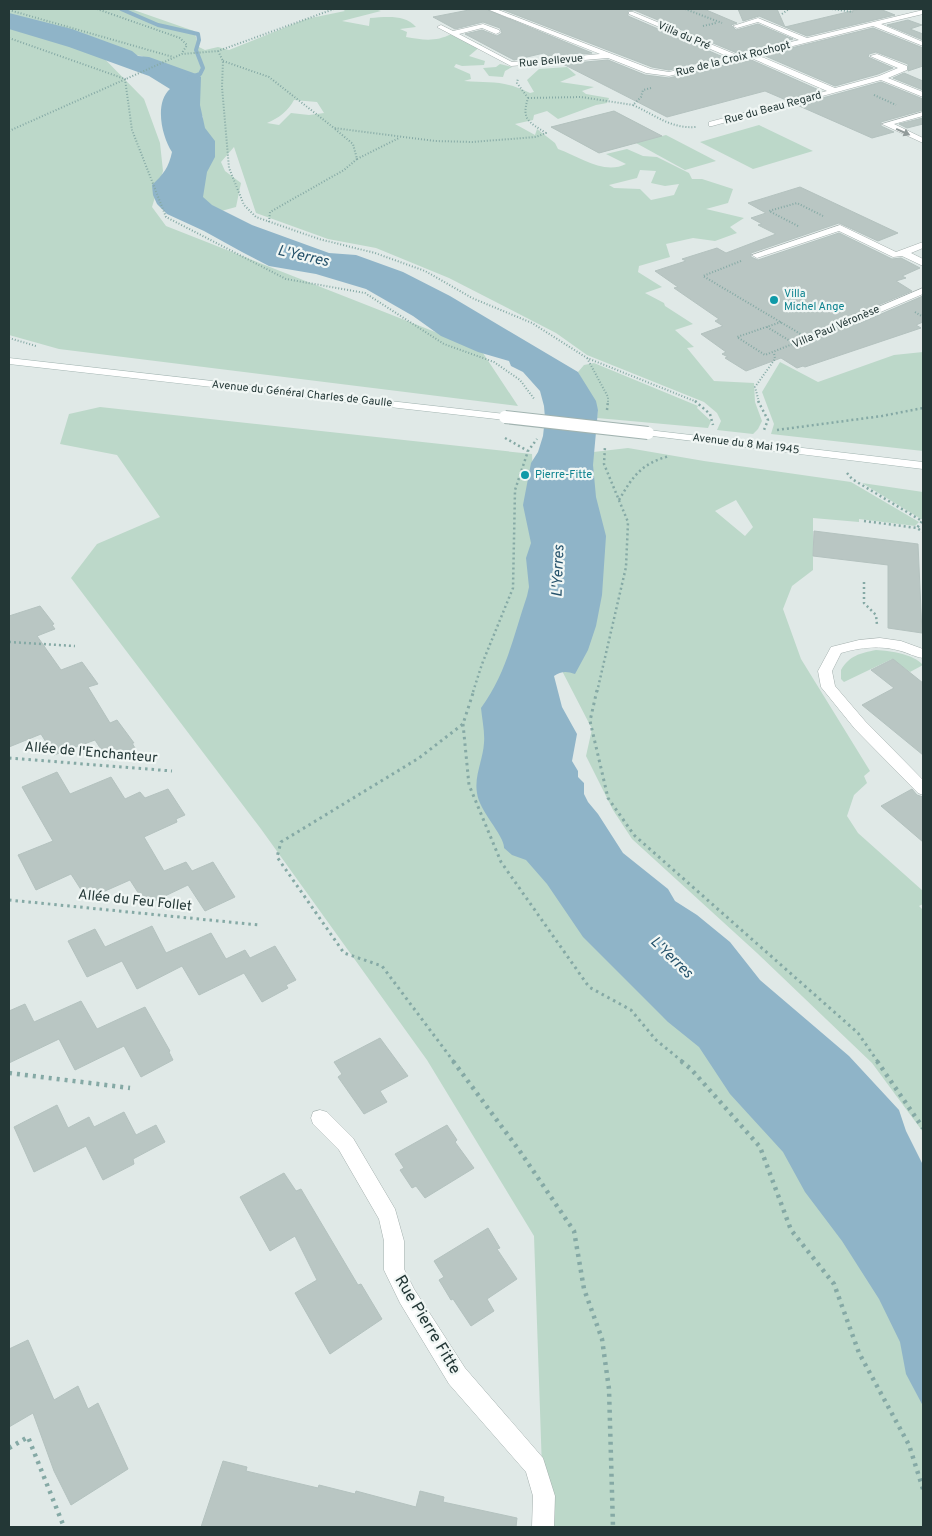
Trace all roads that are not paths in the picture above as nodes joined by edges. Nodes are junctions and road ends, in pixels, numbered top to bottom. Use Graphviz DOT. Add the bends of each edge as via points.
graph roads {
  1 [pos="490,9"];
  2 [pos="923,12"];
  3 [pos="631,13"];
  4 [pos="874,24"];
  5 [pos="737,26"];
  6 [pos="442,27"];
  7 [pos="496,32"];
  8 [pos="452,33"];
  9 [pos="808,40"];
  10 [pos="923,44"];
  11 [pos="751,55"];
  12 [pos="610,56"];
  13 [pos="874,56"];
  14 [pos="738,58"];
  15 [pos="882,78"];
  16 [pos="834,91"];
  17 [pos="923,95"];
  18 [pos="923,114"];
  19 [pos="712,124"];
  20 [pos="923,141"];
  21 [pos="923,246"];
  22 [pos="900,254"];
  23 [pos="757,255"];
  24 [pos="923,263"];
  25 [pos="923,290"];
  26 [pos="852,320"];
  27 [pos="9,359"];
  28 [pos="570,425"];
  29 [pos="923,466"];
  30 [pos="923,654"];
  31 [pos="923,789"];
  32 [pos="320,1118"];
  33 [pos="543,1527"];
  1 -- 12 [label="street, Rue de la Croix Rochopt"];
  2 -- 4 [label="street, Rue de la Croix Rochopt"];
  3 -- 14 [label="street, Villa du Pré"];
  4 -- 9 [label="street, Rue de la Croix Rochopt"];
  4 -- 10 [label="street"];
  5 -- 9 [label="street" via="758,20"];
  6 -- 8 [label="street, Rue Bellevue"];
  7 -- 8 [label="street" via="484,26"];
  8 -- 12 [label="street, Rue Bellevue" via="510,64"];
  9 -- 11 [label="street, Rue de la Croix Rochopt"];
  11 -- 14 [label="street, Rue de la Croix Rochopt"];
  11 -- 16 [label="street, Rue du Beau Regard"];
  12 -- 14 [label="street, Rue de la Croix Rochopt" via="664,74"];
  13 -- 15 [label="street, Rue du Beau Regard" via="904,68"];
  15 -- 16 [label="street, Rue du Beau Regard"];
  15 -- 17 [label="street"];
  16 -- 19 [label="street, Rue du Beau Regard"];
  18 -- 20 [label="street, one-way" via="886,124"];
  21 -- 22 [label="street"];
  22 -- 23 [label="street" via="840,228"];
  22 -- 24 [label="street"];
  25 -- 26 [label="street, Villa Paul Véronèse"];
  27 -- 28 [label="street, Avenue du Général Charles de Gaulle, bridge"];
  28 -- 29 [label="street, Avenue du 8 Mai 1945, bridge"];
  30 -- 31 [label="street" via="903,645 877,641 857,643 836,650 825,671 828,687"];
  32 -- 33 [label="street, Rue Pierre Fitte" via="346,1144 388,1216 394,1241 394,1270 407,1296 457,1376 535,1466 544,1496"];
}
